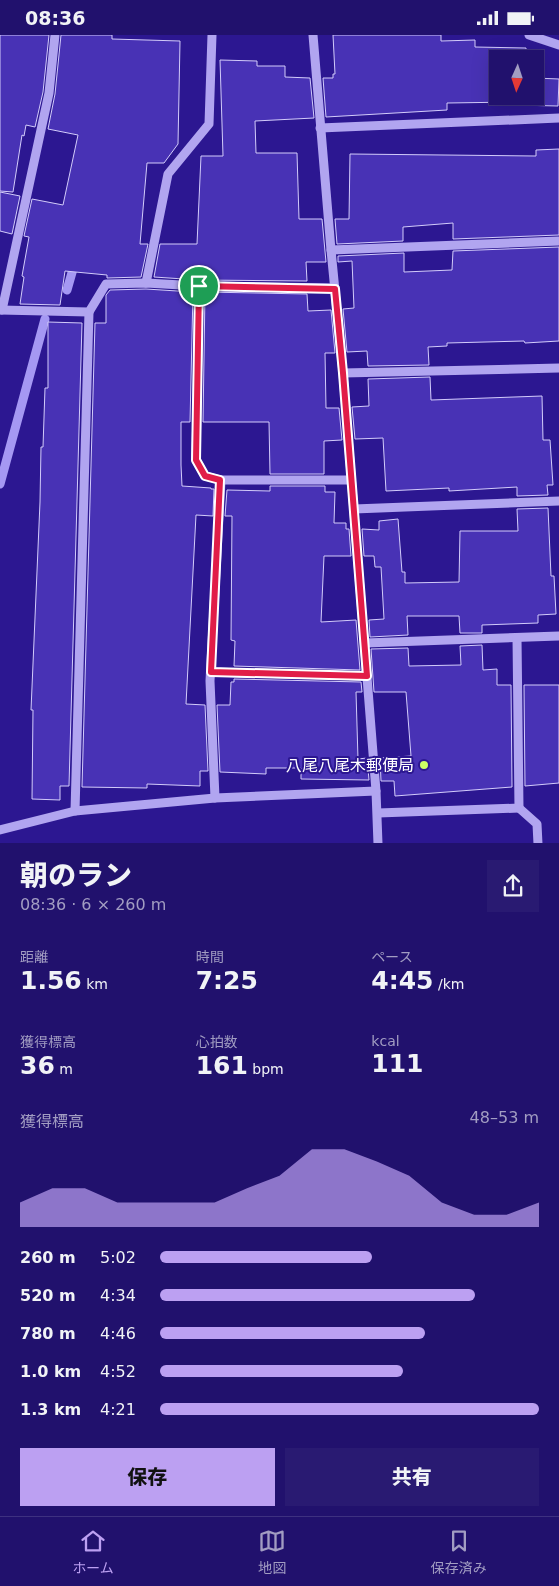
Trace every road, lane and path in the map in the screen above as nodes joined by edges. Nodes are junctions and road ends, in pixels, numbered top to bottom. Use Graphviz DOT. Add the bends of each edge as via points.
graph roads {
  1 [pos="55,35"];
  2 [pos="212,35"];
  3 [pos="313,35"];
  4 [pos="529,35"];
  5 [pos="559,45"];
  6 [pos="559,118"];
  7 [pos="320,128"];
  8 [pos="559,241"];
  9 [pos="331,250"];
  10 [pos="146,283"];
  11 [pos="199,286"];
  12 [pos="335,289"];
  13 [pos="1,310"];
  14 [pos="89,312"];
  15 [pos="559,368"];
  16 [pos="343,373"];
  17 [pos="220,480"];
  18 [pos="352,480"];
  19 [pos="559,501"];
  20 [pos="354,509"];
  21 [pos="559,636"];
  22 [pos="517,638"];
  23 [pos="365,643"];
  24 [pos="211,672"];
  25 [pos="367,676"];
  26 [pos="376,791"];
  27 [pos="215,798"];
  28 [pos="519,808"];
  29 [pos="75,811"];
  30 [pos="378,813"];
  31 [pos="0,830"];
  32 [pos="378,843"];
  33 [pos="538,843"];
  1 -- 13 [label="street" via="49,93"];
  2 -- 10 [label="street" via="209,124 168,174"];
  3 -- 7 [label="street"];
  4 -- 5 [label="street"];
  6 -- 7 [label="street"];
  7 -- 9 [label="street"];
  8 -- 9 [label="street"];
  9 -- 12 [label="street"];
  10 -- 11 [label="street"];
  10 -- 14 [label="street" via="106,283"];
  11 -- 12 [label="street"];
  11 -- 17 [label="street" via="196,460 205,476"];
  12 -- 16 [label="street"];
  13 -- 14 [label="street"];
  14 -- 29 [label="street"];
  15 -- 16 [label="street"];
  16 -- 18 [label="street"];
  17 -- 18 [label="street"];
  17 -- 24 [label="street"];
  18 -- 20 [label="street"];
  19 -- 20 [label="street"];
  20 -- 23 [label="street"];
  21 -- 22 [label="street"];
  22 -- 23 [label="street"];
  22 -- 28 [label="street"];
  23 -- 25 [label="street"];
  24 -- 25 [label="street"];
  24 -- 27 [label="street"];
  25 -- 26 [label="street"];
  26 -- 27 [label="street"];
  26 -- 30 [label="street"];
  27 -- 29 [label="street"];
  28 -- 30 [label="street"];
  28 -- 33 [label="street" via="537,825"];
  29 -- 31 [label="street"];
  30 -- 32 [label="street"];
}
